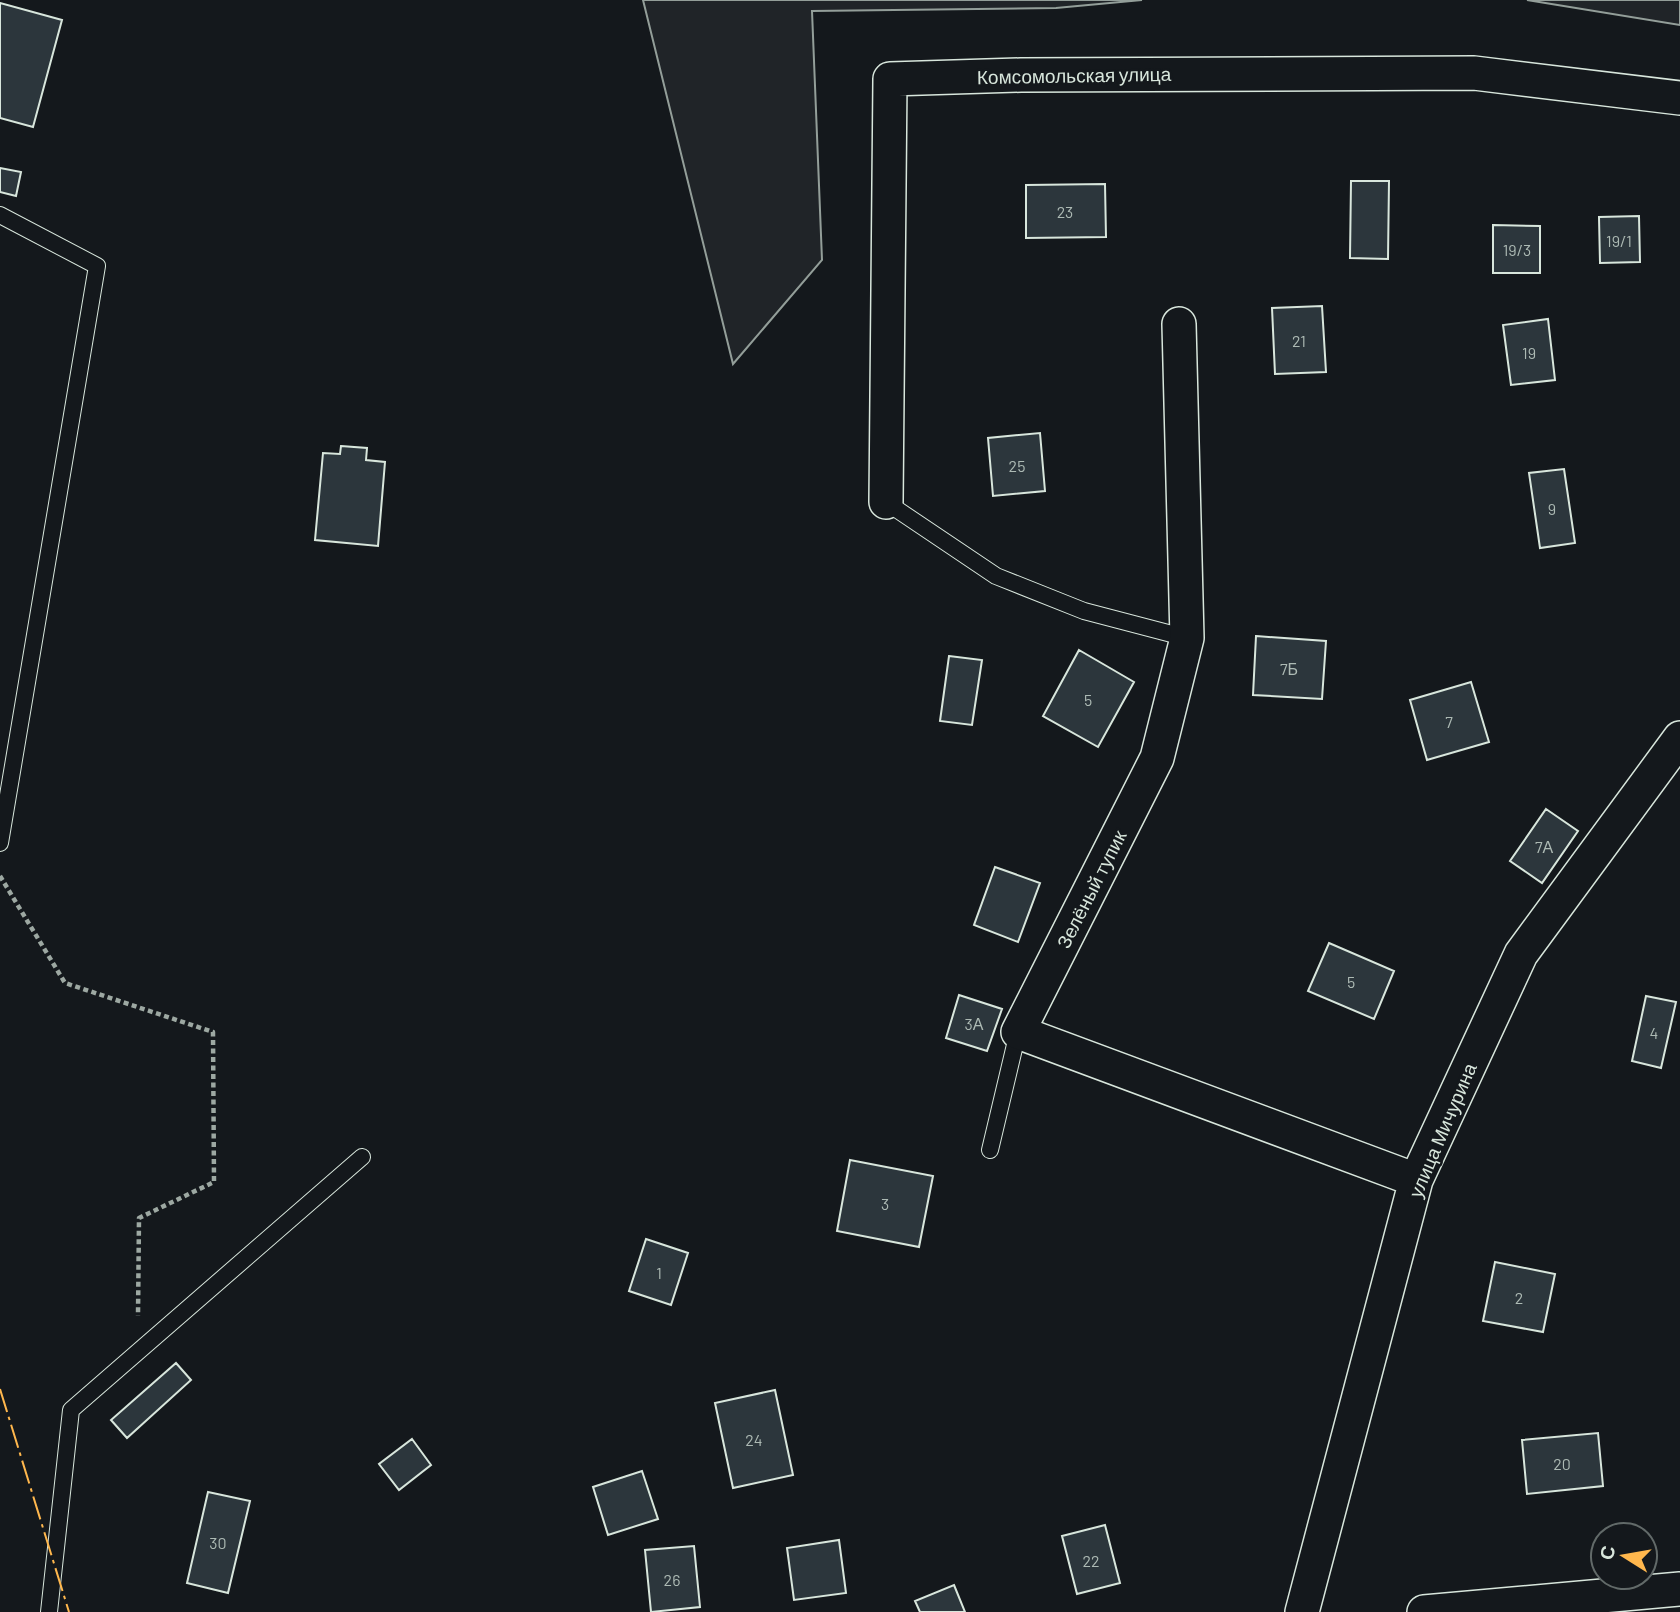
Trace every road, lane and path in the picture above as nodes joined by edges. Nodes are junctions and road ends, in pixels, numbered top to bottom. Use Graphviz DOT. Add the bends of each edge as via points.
graph roads {
  1 [pos="1680,98"];
  2 [pos="0,215"];
  3 [pos="1179,324"];
  4 [pos="886,502"];
  5 [pos="1187,638"];
  6 [pos="1680,738"];
  7 [pos="0,843"];
  8 [pos="0,876"];
  9 [pos="1018,1032"];
  10 [pos="990,1150"];
  11 [pos="362,1157"];
  12 [pos="1416,1180"];
  13 [pos="137,1352"];
  14 [pos="1680,1589"];
  15 [pos="49,1612"];
  16 [pos="1302,1612"];
  17 [pos="1424,1612"];
  1 -- 4 [label="street, Комсомольская улица" via="1474,73 890,79"];
  2 -- 7 [label="lane" via="97,266"];
  3 -- 5 [label="street, Зелёный тупик"];
  4 -- 5 [label="lane" via="996,576 1084,611"];
  5 -- 9 [label="street, Зелёный тупик" via="1157,758"];
  6 -- 12 [label="street, улица Мичурина" via="1521,954"];
  8 -- 13 [label="path" via="65,984 213,1032 214,1182 139,1218"];
  9 -- 10 [label="lane"];
  9 -- 12 [label="street"];
  11 -- 13 [label="lane"];
  12 -- 16 [label="street, улица Мичурина"];
  13 -- 15 [label="lane" via="71,1410"];
  14 -- 17 [label="street"];
}
